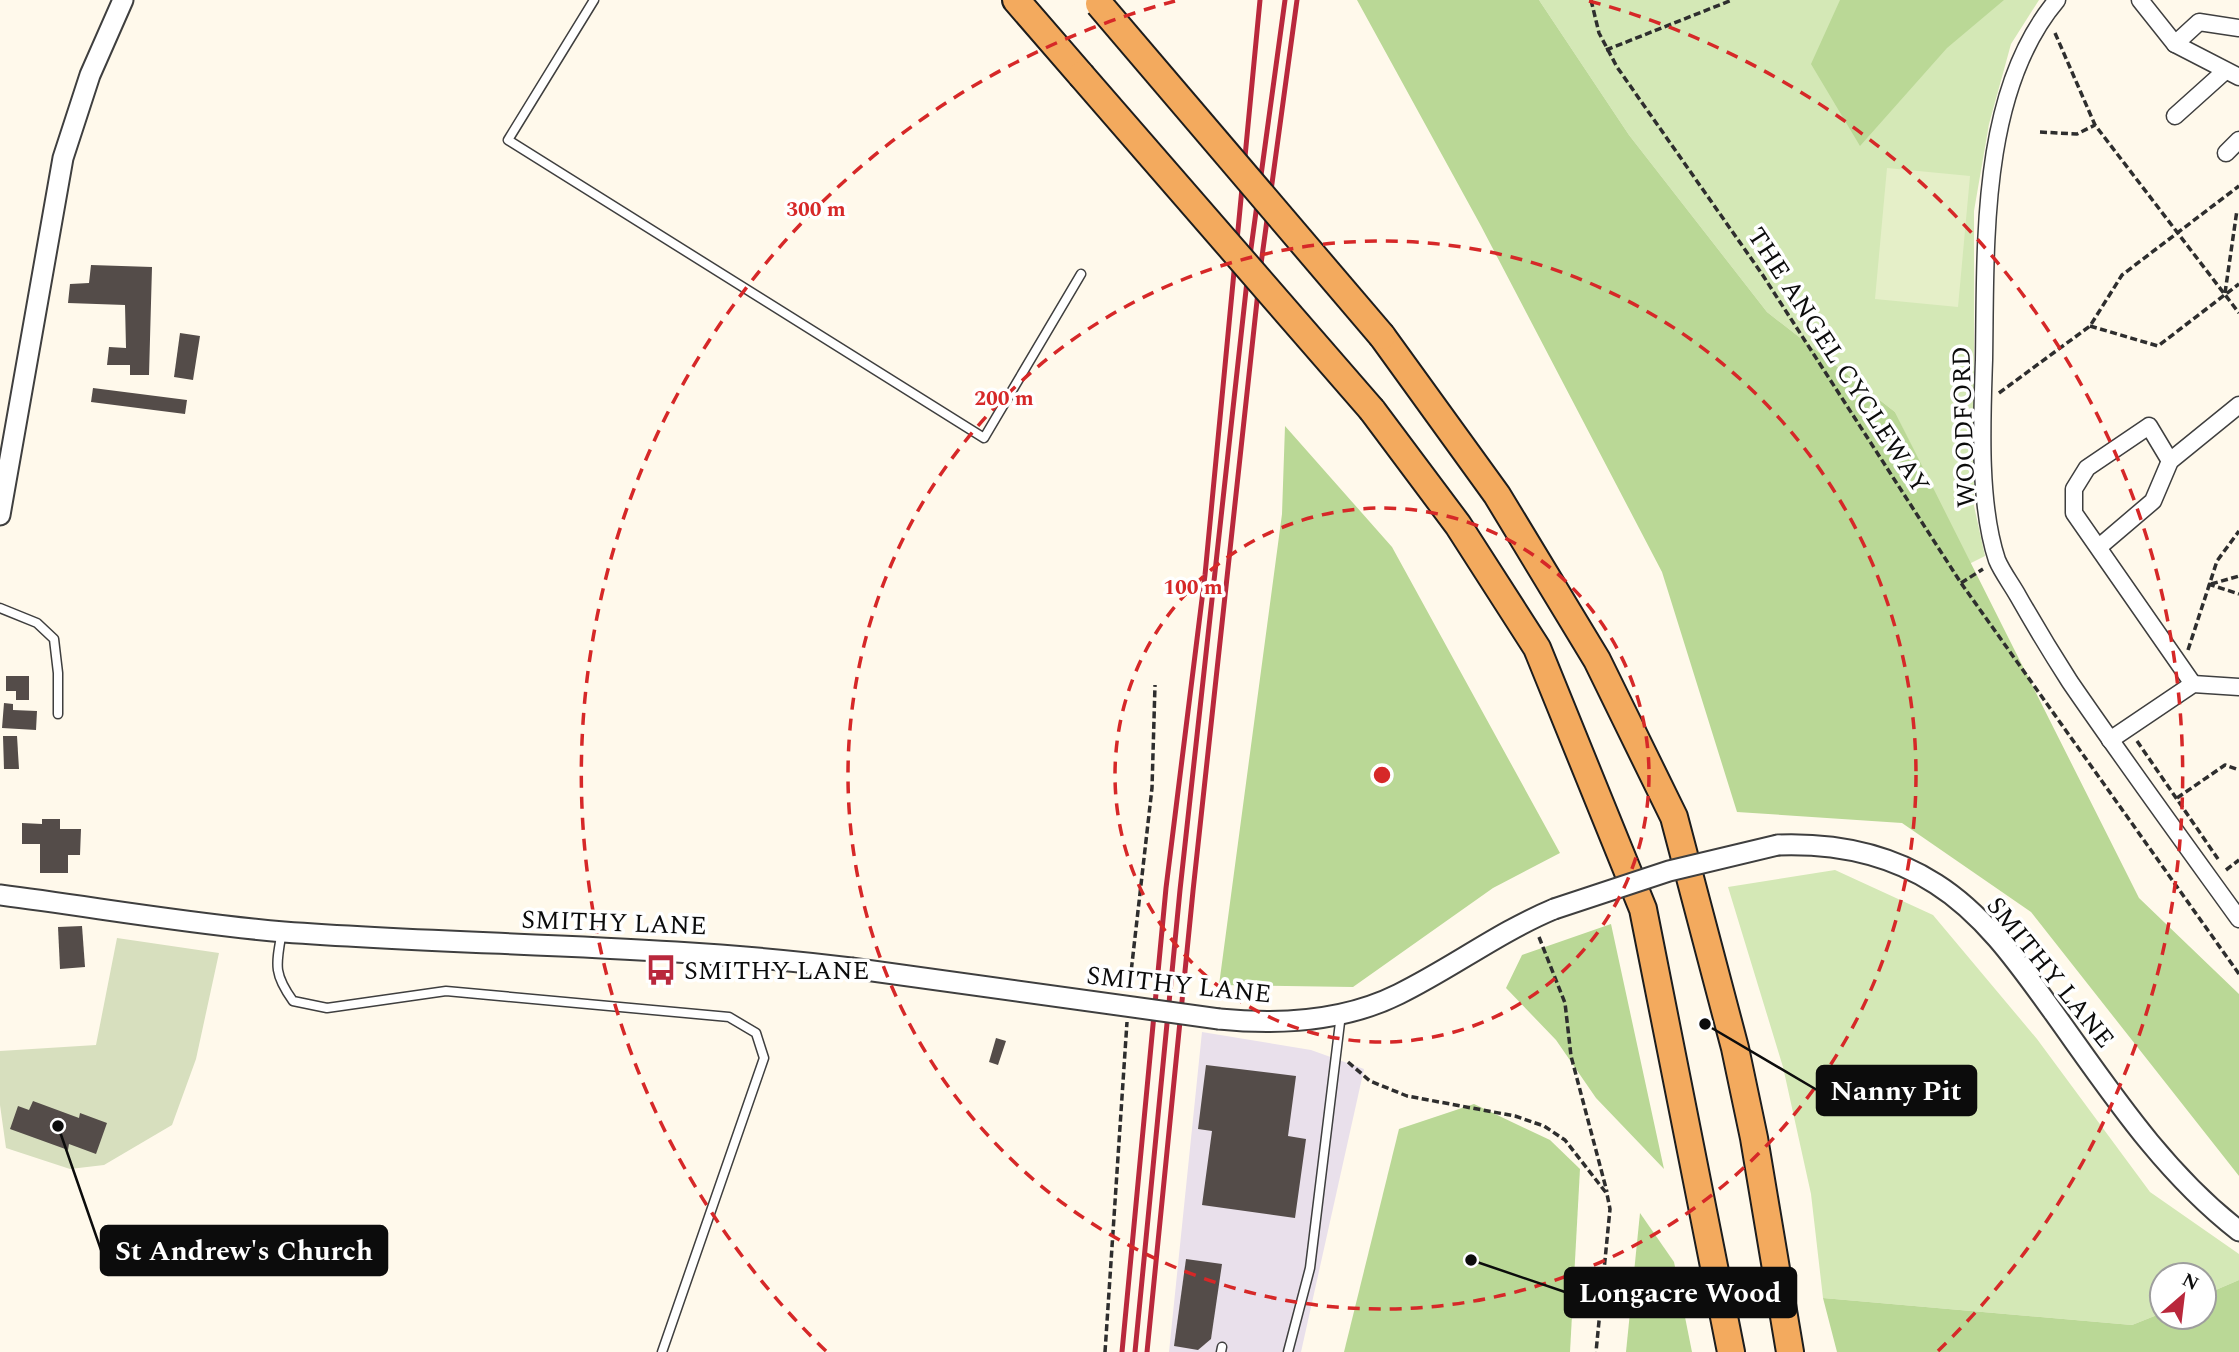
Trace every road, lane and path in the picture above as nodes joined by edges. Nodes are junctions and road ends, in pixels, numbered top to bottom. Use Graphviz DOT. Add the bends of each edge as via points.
graph roads {
  1 [pos="123,0"];
  2 [pos="594,0"];
  3 [pos="1016,0"];
  4 [pos="1591,0"];
  5 [pos="1732,0"];
  6 [pos="2057,0"];
  7 [pos="2140,0"];
  8 [pos="1098,2"];
  9 [pos="2046,13"];
  10 [pos="2239,28"];
  11 [pos="2175,44"];
  12 [pos="1606,50"];
  13 [pos="2232,75"];
  14 [pos="2175,116"];
  15 [pos="2095,125"];
  16 [pos="2040,132"];
  17 [pos="2239,140"];
  18 [pos="2226,153"];
  19 [pos="2239,186"];
  20 [pos="2237,210"];
  21 [pos="2176,235"];
  22 [pos="1081,274"];
  23 [pos="2239,284"];
  24 [pos="2225,295"];
  25 [pos="2239,313"];
  26 [pos="2090,326"];
  27 [pos="1983,405"];
  28 [pos="2239,405"];
  29 [pos="2170,461"];
  30 [pos="0,515"];
  31 [pos="2239,531"];
  32 [pos="2099,547"];
  33 [pos="1997,560"];
  34 [pos="2239,576"];
  35 [pos="1961,583"];
  36 [pos="2208,584"];
  37 [pos="2239,594"];
  38 [pos="0,608"];
  39 [pos="2182,668"];
  40 [pos="2193,684"];
  41 [pos="2239,687"];
  42 [pos="58,714"];
  43 [pos="2128,727"];
  44 [pos="2110,740"];
  45 [pos="2239,770"];
  46 [pos="2177,798"];
  47 [pos="2239,860"];
  48 [pos="2226,870"];
  49 [pos="2232,880"];
  50 [pos="0,895"];
  51 [pos="1532,919"];
  52 [pos="2239,919"];
  53 [pos="282,931"];
  54 [pos="2239,974"];
  55 [pos="1341,1014"];
  56 [pos="1336,1052"];
  57 [pos="1607,1194"];
  58 [pos="2239,1231"];
  59 [pos="662,1352"];
  60 [pos="1288,1352"];
  61 [pos="1595,1352"];
  62 [pos="1731,1352"];
  63 [pos="1790,1352"];
  1 -- 30 [label="street" via="89,75 63,158"];
  2 -- 22 [label="lane" via="508,140 984,438"];
  3 -- 62 [label="highway, bridge" via="1372,410 1458,525 1536,648 1643,909"];
  4 -- 12 [label="path, THE ANGEL CYCLEWAY"];
  5 -- 12 [label="path"];
  6 -- 9 [label="street, WOODFORD"];
  7 -- 11 [label="street"];
  8 -- 63 [label="highway, bridge" via="1382,336 1497,495 1597,660 1674,817 1735,1048"];
  9 -- 15 [label="path"];
  9 -- 27 [label="street, WOODFORD" via="2026,47 1997,145 1987,243"];
  10 -- 11 [label="street" via="2199,22"];
  11 -- 13 [label="street"];
  12 -- 35 [label="path, THE ANGEL CYCLEWAY" via="1762,274"];
  13 -- 14 [label="street"];
  15 -- 16 [label="path" via="2077,134"];
  15 -- 21 [label="path"];
  17 -- 18 [label="street"];
  19 -- 21 [label="path"];
  20 -- 24 [label="path"];
  21 -- 24 [label="path"];
  21 -- 26 [label="path" via="2122,275"];
  23 -- 24 [label="path"];
  24 -- 25 [label="path"];
  24 -- 26 [label="path" via="2158,346"];
  26 -- 27 [label="path"];
  27 -- 33 [label="street, WOODFORD" via="1984,485"];
  28 -- 29 [label="street"];
  29 -- 32 [label="street" via="2153,501"];
  29 -- 32 [label="street" via="2149,426 2087,468 2074,489 2074,513"];
  31 -- 36 [label="path" via="2217,561"];
  32 -- 39 [label="street"];
  33 -- 35 [label="path"];
  33 -- 44 [label="street, WOODFORD" via="2049,650"];
  34 -- 36 [label="path"];
  35 -- 54 [label="path, THE ANGEL CYCLEWAY"];
  36 -- 37 [label="path"];
  36 -- 39 [label="path"];
  38 -- 42 [label="lane" via="37,623 54,639"];
  39 -- 40 [label="street"];
  40 -- 41 [label="street"];
  40 -- 43 [label="street"];
  43 -- 44 [label="street"];
  43 -- 46 [label="path"];
  44 -- 52 [label="street, WOODFORD"];
  45 -- 46 [label="path" via="2225,765"];
  46 -- 48 [label="path"];
  47 -- 48 [label="path"];
  48 -- 49 [label="path"];
  50 -- 53 [label="street, SMITHY LANE"];
  51 -- 55 [label="street, SMITHY LANE" via="1399,994"];
  51 -- 57 [label="path" via="1565,1003 1571,1056"];
  51 -- 58 [label="street, SMITHY LANE, bridge" via="1669,871 1778,845 1825,845 1872,855 1916,873 1970,910 2012,957 2159,1156 2197,1197"];
  53 -- 55 [label="street, SMITHY LANE, bridge" via="675,950 851,968 1219,1019 1279,1022"];
  53 -- 59 [label="lane" via="276,967 279,981 293,1001 327,1009 446,991 729,1017 756,1033 764,1058"];
  55 -- 56 [label="lane"];
  56 -- 57 [label="path" via="1370,1081 1407,1096 1545,1126 1564,1140"];
  56 -- 60 [label="lane" via="1310,1268"];
  57 -- 61 [label="path" via="1610,1209"];
}
